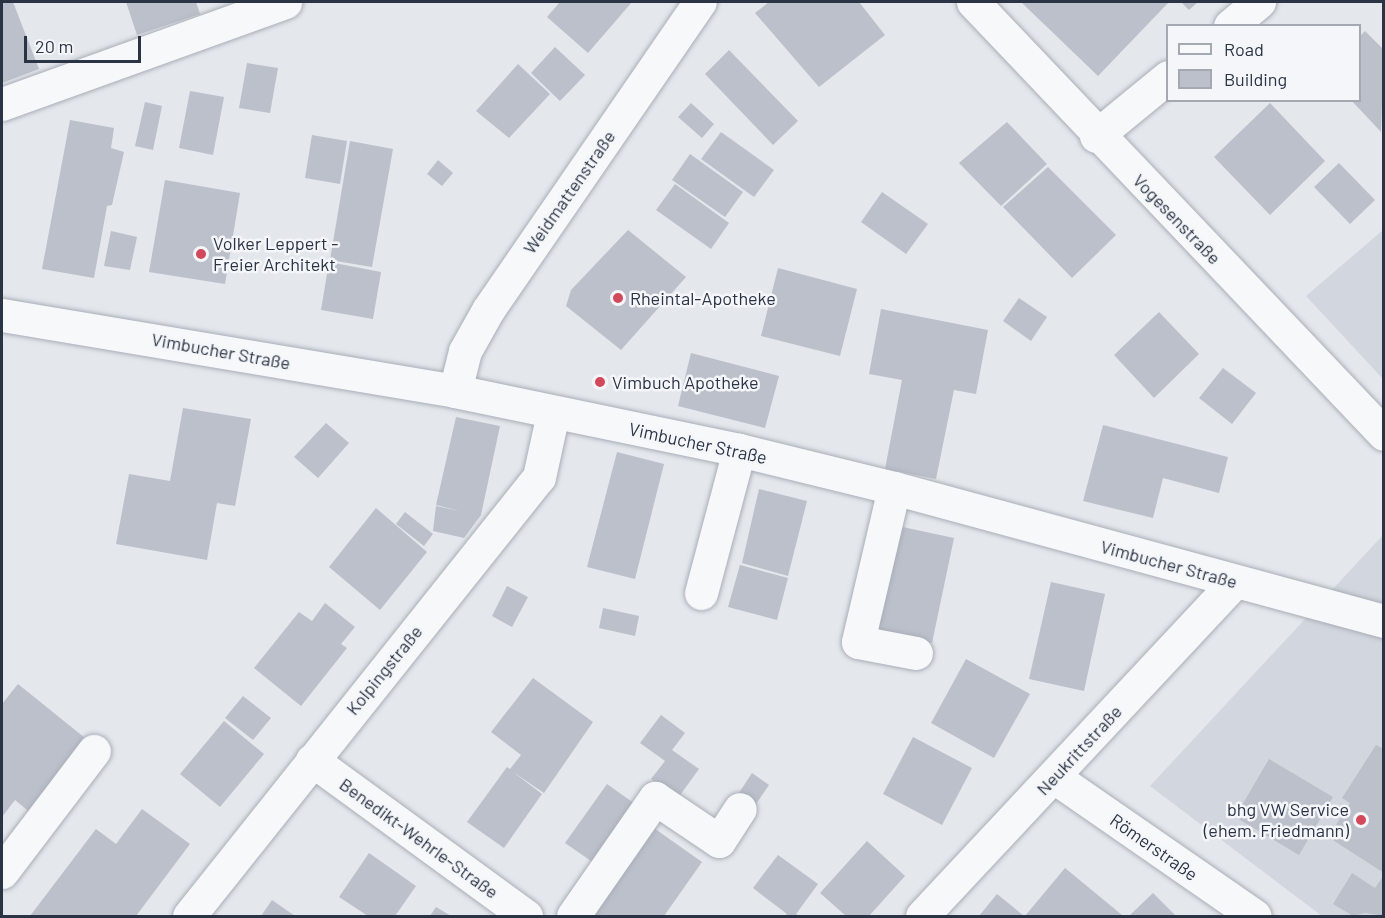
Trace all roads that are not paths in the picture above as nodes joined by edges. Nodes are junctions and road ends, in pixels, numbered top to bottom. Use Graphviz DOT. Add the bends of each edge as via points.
graph roads {
  1 [pos="285,2"];
  2 [pos="700,2"];
  3 [pos="973,2"];
  4 [pos="1259,2"];
  5 [pos="1232,24"];
  6 [pos="1166,78"];
  7 [pos="2,104"];
  8 [pos="1096,136"];
  9 [pos="2,315"];
  10 [pos="455,392"];
  11 [pos="553,413"];
  12 [pos="1383,434"];
  13 [pos="739,450"];
  14 [pos="894,488"];
  15 [pos="1235,582"];
  16 [pos="701,593"];
  17 [pos="1383,621"];
  18 [pos="916,653"];
  19 [pos="94,751"];
  20 [pos="312,760"];
  21 [pos="1054,777"];
  22 [pos="740,809"];
  23 [pos="2,872"];
  24 [pos="189,916"];
  25 [pos="526,916"];
  26 [pos="573,916"];
  27 [pos="922,916"];
  28 [pos="1255,916"];
  1 -- 7 [label="street"];
  2 -- 10 [label="street, Weidmattenstraße" via="488,310 465,351"];
  3 -- 8 [label="street, Vogesenstraße"];
  4 -- 5 [label="street"];
  6 -- 8 [label="street"];
  8 -- 12 [label="street, Vogesenstraße"];
  9 -- 10 [label="street, Vimbucher Straße"];
  10 -- 11 [label="street, Vimbucher Straße"];
  11 -- 13 [label="street, Vimbucher Straße"];
  11 -- 20 [label="street, Kolpingstraße" via="539,477"];
  13 -- 14 [label="street, Vimbucher Straße"];
  13 -- 16 [label="street"];
  14 -- 15 [label="street, Vimbucher Straße"];
  14 -- 18 [label="street" via="858,642"];
  15 -- 17 [label="street, Vimbucher Straße"];
  15 -- 21 [label="street, Neukrittstraße"];
  19 -- 23 [label="street"];
  20 -- 24 [label="street, Kolpingstraße"];
  20 -- 25 [label="street, Benedikt-Wehrle-Straße"];
  21 -- 27 [label="street, Neukrittstraße"];
  21 -- 28 [label="street, Römerstraße"];
  22 -- 26 [label="street" via="719,841 656,798"];
}
